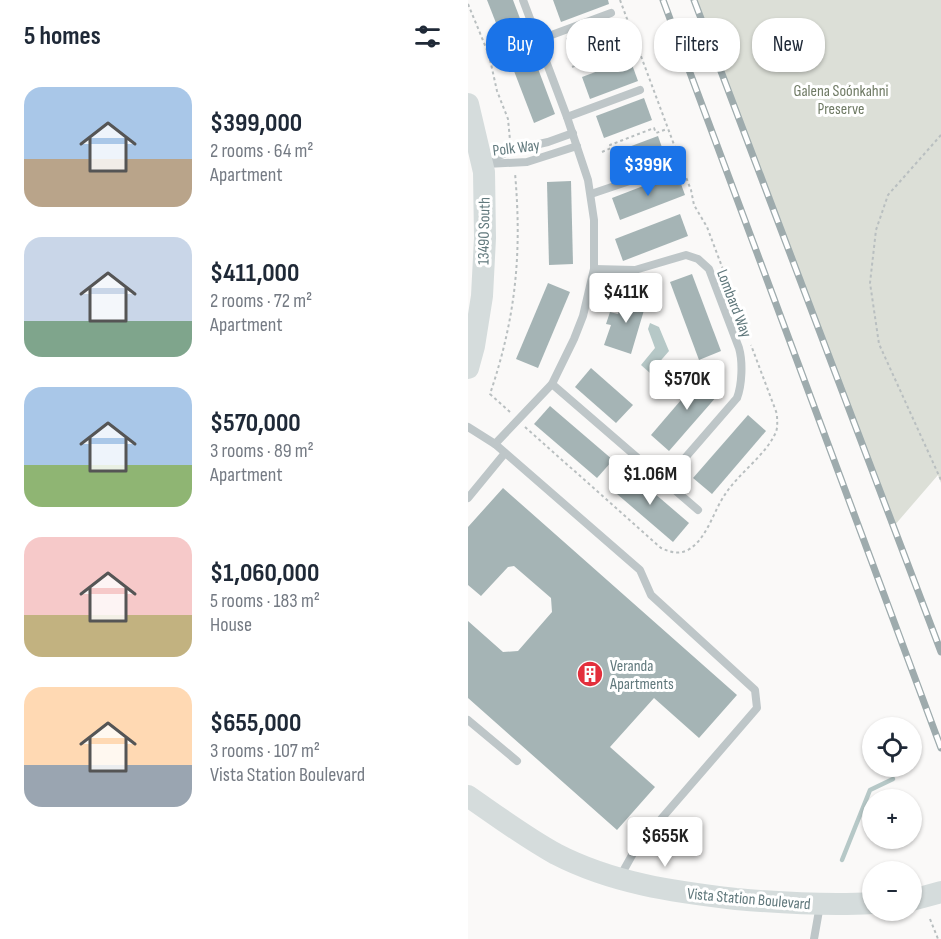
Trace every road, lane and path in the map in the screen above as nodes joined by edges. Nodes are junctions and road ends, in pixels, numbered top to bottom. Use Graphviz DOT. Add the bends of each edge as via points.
graph roads {
  1 [pos="523,0"];
  2 [pos="620,0"];
  3 [pos="468,4"];
  4 [pos="611,13"];
  5 [pos="530,18"];
  6 [pos="627,18"];
  7 [pos="554,34"];
  8 [pos="642,59"];
  9 [pos="550,72"];
  10 [pos="640,90"];
  11 [pos="468,104"];
  12 [pos="567,117"];
  13 [pos="668,128"];
  14 [pos="573,133"];
  15 [pos="941,135"];
  16 [pos="577,146"];
  17 [pos="512,150"];
  18 [pos="602,152"];
  19 [pos="482,164"];
  20 [pos="514,164"];
  21 [pos="670,167"];
  22 [pos="591,194"];
  23 [pos="594,269"];
  24 [pos="740,317"];
  25 [pos="748,338"];
  26 [pos="468,368"];
  27 [pos="552,384"];
  28 [pos="511,413"];
  29 [pos="524,425"];
  30 [pos="468,427"];
  31 [pos="495,444"];
  32 [pos="505,453"];
  33 [pos="941,480"];
  34 [pos="665,481"];
  35 [pos="468,498"];
  36 [pos="698,510"];
  37 [pos="468,720"];
  38 [pos="517,761"];
  39 [pos="468,796"];
  40 [pos="619,879"];
  41 [pos="941,892"];
  42 [pos="922,897"];
  43 [pos="862,903"];
  44 [pos="820,905"];
  45 [pos="930,919"];
  46 [pos="813,939"];
  47 [pos="938,939"];
  1 -- 5 [label="lane"];
  2 -- 6 [label="path"];
  3 -- 17 [label="path" via="508,118"];
  4 -- 7 [label="lane"];
  8 -- 13 [label="path"];
  9 -- 12 [label="lane"];
  10 -- 12 [label="lane"];
  11 -- 19 [label="street, 13490 South"];
  12 -- 14 [label="lane"];
  13 -- 18 [label="path" via="656,133 654,128 610,145"];
  13 -- 24 [label="path" via="694,205 707,227"];
  14 -- 16 [label="lane"];
  14 -- 17 [label="lane, Polk Way"];
  15 -- 33 [label="path" via="888,195 876,230 870,283 879,344"];
  16 -- 20 [label="lane, Polk Way"];
  16 -- 22 [label="lane"];
  17 -- 19 [label="lane, Polk Way"];
  19 -- 20 [label="lane, Polk Way"];
  19 -- 26 [label="street, 13490 South" via="482,296"];
  20 -- 28 [label="path" via="519,239 513,312 490,394"];
  21 -- 22 [label="lane"];
  22 -- 23 [label="lane"];
  23 -- 27 [label="lane" via="574,339"];
  23 -- 34 [label="lane, Lombard Way" via="635,270 686,255 702,261 739,348 739,392 734,403"];
  25 -- 29 [label="path" via="777,414 776,432 725,493 699,539 678,553 661,548"];
  27 -- 31 [label="lane"];
  27 -- 34 [label="lane"];
  30 -- 31 [label="lane"];
  31 -- 32 [label="lane"];
  32 -- 35 [label="lane"];
  32 -- 40 [label="lane" via="640,570 651,595 755,690 757,708 636,848"];
  34 -- 36 [label="lane"];
  37 -- 38 [label="lane"];
  39 -- 40 [label="street, Vista Station Boulevard" via="557,854"];
  40 -- 44 [label="street, Vista Station Boulevard" via="683,893"];
  41 -- 42 [label="street"];
  43 -- 44 [label="street, Vista Station Boulevard"];
  44 -- 46 [label="lane"];
  45 -- 47 [label="path"];
}
